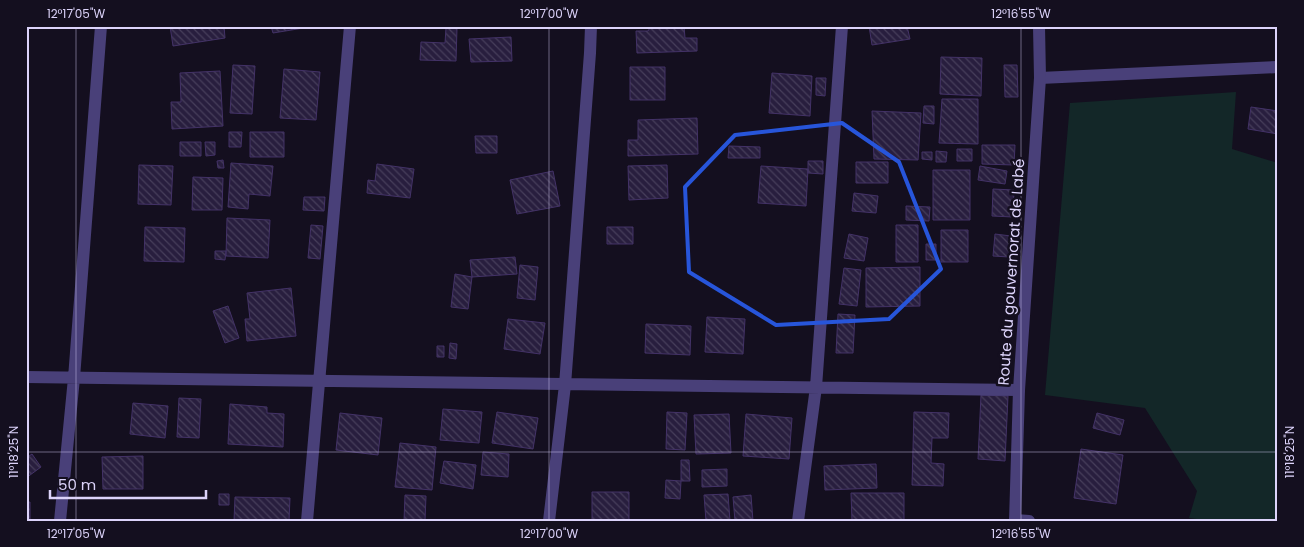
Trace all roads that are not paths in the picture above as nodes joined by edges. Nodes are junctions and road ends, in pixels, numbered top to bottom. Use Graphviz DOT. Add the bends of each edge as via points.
graph roads {
  1 [pos="101,26"];
  2 [pos="350,26"];
  3 [pos="591,26"];
  4 [pos="842,26"];
  5 [pos="1039,26"];
  6 [pos="1278,67"];
  7 [pos="1040,78"];
  8 [pos="26,377"];
  9 [pos="74,378"];
  10 [pos="319,380"];
  11 [pos="565,385"];
  12 [pos="816,387"];
  13 [pos="1019,390"];
  14 [pos="1015,520"];
  15 [pos="60,521"];
  16 [pos="307,521"];
  17 [pos="549,521"];
  18 [pos="798,521"];
  19 [pos="1029,521"];
  1 -- 9 [label="street"];
  2 -- 10 [label="street"];
  3 -- 11 [label="street"];
  4 -- 12 [label="street"];
  5 -- 7 [label="street, Route du gouvernorat de Labé"];
  6 -- 7 [label="street"];
  7 -- 13 [label="street, Route du gouvernorat de Labé"];
  8 -- 9 [label="street"];
  9 -- 10 [label="street"];
  9 -- 15 [label="street"];
  10 -- 11 [label="street"];
  10 -- 16 [label="street"];
  11 -- 12 [label="street"];
  11 -- 17 [label="street"];
  12 -- 13 [label="street"];
  12 -- 18 [label="street"];
  13 -- 14 [label="street, Route du gouvernorat de Labé"];
  14 -- 19 [label="street"];
}
